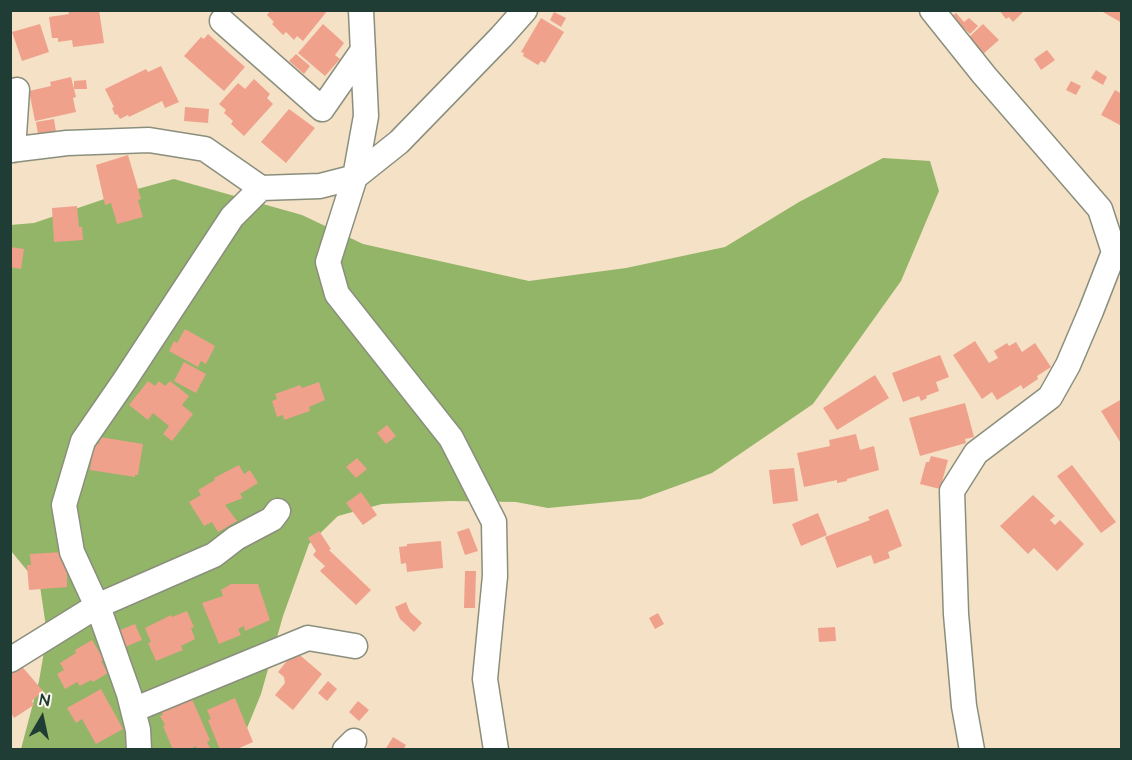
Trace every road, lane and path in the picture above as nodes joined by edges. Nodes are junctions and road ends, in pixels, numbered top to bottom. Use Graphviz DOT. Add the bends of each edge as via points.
graph roads {
  1 [pos="361,10"];
  2 [pos="525,10"];
  3 [pos="932,10"];
  4 [pos="222,21"];
  5 [pos="363,50"];
  6 [pos="16,90"];
  7 [pos="12,150"];
  8 [pos="355,177"];
  9 [pos="261,188"];
  10 [pos="278,511"];
  11 [pos="97,606"];
  12 [pos="355,646"];
  13 [pos="10,660"];
  14 [pos="133,710"];
  15 [pos="139,750"];
  16 [pos="495,750"];
  17 [pos="972,750"];
  1 -- 5 [label="street"];
  2 -- 8 [label="street" via="399,142"];
  3 -- 17 [label="street" via="1100,209 1114,252 1068,365 1050,397 976,453 952,491 956,614"];
  4 -- 5 [label="street" via="322,109"];
  5 -- 8 [label="street" via="366,116"];
  6 -- 7 [label="street"];
  7 -- 9 [label="street" via="149,140 205,149"];
  8 -- 9 [label="street" via="320,186"];
  8 -- 16 [label="street" via="328,262 337,294 451,438 494,522 495,576 485,680"];
  9 -- 11 [label="street" via="232,217 83,441 64,505 72,552"];
  10 -- 11 [label="street" via="272,519 214,555"];
  11 -- 13 [label="street"];
  11 -- 14 [label="street"];
  12 -- 14 [label="street" via="308,638"];
  14 -- 15 [label="street"];
}
